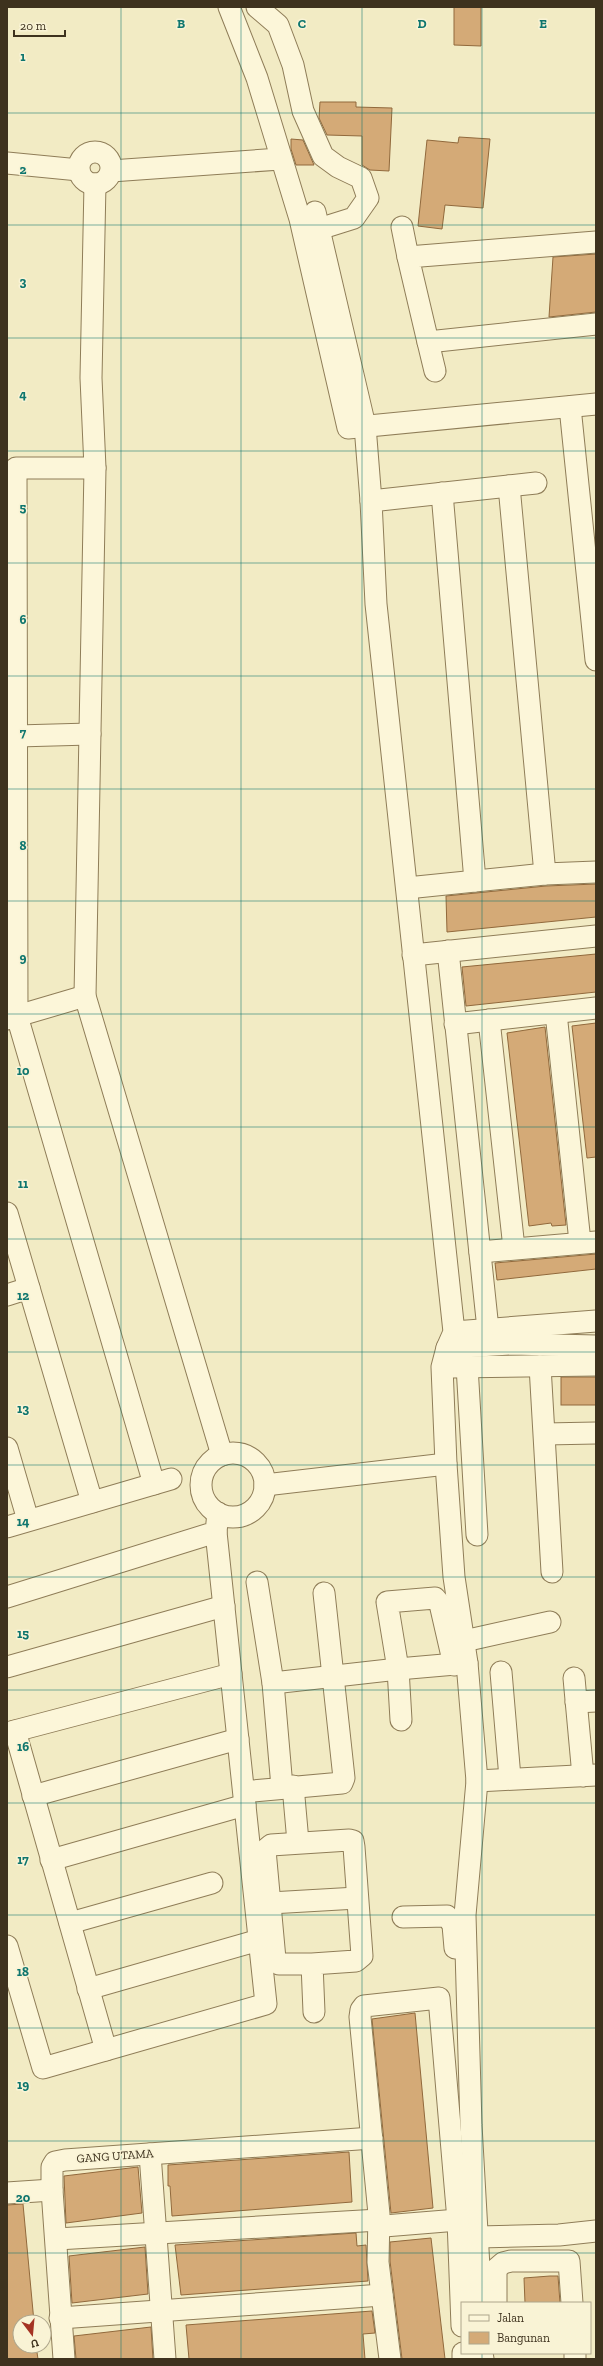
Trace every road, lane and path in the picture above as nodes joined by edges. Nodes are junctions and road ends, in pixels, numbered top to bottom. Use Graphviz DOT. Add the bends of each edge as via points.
graph roads {
  1 [pos="229,7"];
  2 [pos="257,7"];
  3 [pos="280,159"];
  4 [pos="7,163"];
  5 [pos="79,170"];
  6 [pos="103,177"];
  7 [pos="402,227"];
  8 [pos="596,242"];
  9 [pos="408,257"];
  10 [pos="324,287"];
  11 [pos="596,324"];
  12 [pos="428,342"];
  13 [pos="435,371"];
  14 [pos="596,404"];
  15 [pos="570,407"];
  16 [pos="365,426"];
  17 [pos="95,468"];
  18 [pos="536,483"];
  19 [pos="12,486"];
  20 [pos="509,486"];
  21 [pos="442,493"];
  22 [pos="371,501"];
  23 [pos="12,550"];
  24 [pos="594,614"];
  25 [pos="12,620"];
  26 [pos="596,660"];
  27 [pos="12,687"];
  28 [pos="90,734"];
  29 [pos="13,746"];
  30 [pos="12,817"];
  31 [pos="596,872"];
  32 [pos="545,874"];
  33 [pos="475,881"];
  34 [pos="12,882"];
  35 [pos="407,888"];
  36 [pos="596,936"];
  37 [pos="12,947"];
  38 [pos="448,951"];
  39 [pos="413,955"];
  40 [pos="85,996"];
  41 [pos="596,1008"];
  42 [pos="556,1013"];
  43 [pos="10,1017"];
  44 [pos="489,1020"];
  45 [pos="455,1024"];
  46 [pos="7,1213"];
  47 [pos="588,1242"];
  48 [pos="514,1248"];
  49 [pos="480,1252"];
  50 [pos="29,1288"];
  51 [pos="7,1295"];
  52 [pos="596,1321"];
  53 [pos="488,1329"];
  54 [pos="596,1346"];
  55 [pos="447,1349"];
  56 [pos="596,1365"];
  57 [pos="467,1366"];
  58 [pos="540,1366"];
  59 [pos="596,1433"];
  60 [pos="545,1434"];
  61 [pos="8,1453"];
  62 [pos="222,1455"];
  63 [pos="446,1464"];
  64 [pos="265,1485"];
  65 [pos="92,1502"];
  66 [pos="28,1520"];
  67 [pos="217,1523"];
  68 [pos="7,1527"];
  69 [pos="477,1535"];
  70 [pos="552,1572"];
  71 [pos="257,1582"];
  72 [pos="324,1593"];
  73 [pos="7,1597"];
  74 [pos="224,1606"];
  75 [pos="550,1622"];
  76 [pos="464,1641"];
  77 [pos="460,1664"];
  78 [pos="7,1667"];
  79 [pos="398,1669"];
  80 [pos="501,1672"];
  81 [pos="231,1674"];
  82 [pos="334,1677"];
  83 [pos="574,1678"];
  84 [pos="273,1683"];
  85 [pos="586,1701"];
  86 [pos="401,1720"];
  87 [pos="11,1732"];
  88 [pos="238,1739"];
  89 [pos="590,1775"];
  90 [pos="510,1778"];
  91 [pos="477,1780"];
  92 [pos="288,1786"];
  93 [pos="33,1796"];
  94 [pos="249,1798"];
  95 [pos="298,1842"];
  96 [pos="51,1860"];
  97 [pos="212,1883"];
  98 [pos="357,1898"];
  99 [pos="270,1903"];
  100 [pos="403,1917"];
  101 [pos="70,1923"];
  102 [pos="259,1940"];
  103 [pos="7,1946"];
  104 [pos="312,1964"];
  105 [pos="12,1980"];
  106 [pos="88,1989"];
  107 [pos="439,1998"];
  108 [pos="314,2012"];
  109 [pos="106,2050"];
  110 [pos="372,2138"];
  111 [pos="150,2154"];
  112 [pos="52,2190"];
  113 [pos="7,2193"];
  114 [pos="379,2220"];
  115 [pos="458,2220"];
  116 [pos="596,2231"];
  117 [pos="156,2232"];
  118 [pos="478,2237"];
  119 [pos="56,2239"];
  120 [pos="382,2295"];
  121 [pos="461,2302"];
  122 [pos="481,2302"];
  123 [pos="496,2302"];
  124 [pos="572,2302"];
  125 [pos="162,2313"];
  126 [pos="60,2318"];
  127 [pos="64,2359"];
  128 [pos="164,2359"];
  129 [pos="390,2359"];
  1 -- 3 [label="street" via="257,78"];
  2 -- 10 [label="street" via="278,25 293,65 304,112 323,156 338,167 361,178 368,198 354,218 317,221"];
  3 -- 6 [label="street"];
  3 -- 10 [label="street"];
  4 -- 5 [label="street"];
  5 -- 6 [label="street" via="85,180"];
  5 -- 6 [label="street" via="79,164 85,155 96,152 106,156 110,161"];
  6 -- 17 [label="street" via="91,378"];
  7 -- 9 [label="street"];
  8 -- 9 [label="street"];
  9 -- 12 [label="street"];
  10 -- 16 [label="street" via="348,428"];
  11 -- 12 [label="street"];
  12 -- 13 [label="street"];
  14 -- 15 [label="street"];
  15 -- 16 [label="street"];
  15 -- 24 [label="street"];
  16 -- 22 [label="street"];
  17 -- 19 [label="street" via="16,468"];
  17 -- 28 [label="street"];
  18 -- 20 [label="street"];
  19 -- 23 [label="street"];
  20 -- 21 [label="street"];
  20 -- 32 [label="street"];
  21 -- 22 [label="street"];
  21 -- 33 [label="street"];
  22 -- 35 [label="street" via="376,604"];
  23 -- 25 [label="street"];
  24 -- 26 [label="street"];
  25 -- 27 [label="street"];
  27 -- 29 [label="street"];
  28 -- 29 [label="street"];
  28 -- 40 [label="street"];
  29 -- 30 [label="street"];
  30 -- 34 [label="street"];
  31 -- 32 [label="street"];
  32 -- 33 [label="street"];
  33 -- 35 [label="street"];
  34 -- 37 [label="street"];
  35 -- 39 [label="street"];
  36 -- 38 [label="street"];
  37 -- 43 [label="street"];
  38 -- 39 [label="street"];
  38 -- 45 [label="street"];
  39 -- 55 [label="street"];
  40 -- 43 [label="street"];
  40 -- 62 [label="street"];
  41 -- 42 [label="street"];
  42 -- 44 [label="street"];
  42 -- 47 [label="street"];
  43 -- 65 [label="street" via="162,1481"];
  44 -- 45 [label="street"];
  44 -- 48 [label="street"];
  45 -- 49 [label="street"];
  46 -- 50 [label="street"];
  47 -- 48 [label="street"];
  48 -- 49 [label="street"];
  49 -- 53 [label="street"];
  50 -- 51 [label="street"];
  50 -- 65 [label="street"];
  52 -- 53 [label="street"];
  53 -- 55 [label="street"];
  54 -- 55 [label="street" via="505,1344"];
  55 -- 57 [label="street"];
  55 -- 63 [label="street"];
  56 -- 58 [label="street"];
  57 -- 58 [label="street"];
  57 -- 69 [label="street"];
  58 -- 60 [label="street"];
  59 -- 60 [label="street"];
  60 -- 70 [label="street"];
  61 -- 66 [label="street"];
  62 -- 64 [label="street" via="231,1453 248,1457 260,1468"];
  62 -- 67 [label="street" via="207,1466 201,1483 205,1501"];
  63 -- 64 [label="street"];
  63 -- 76 [label="street" via="454,1577"];
  64 -- 67 [label="street" via="259,1502 250,1512"];
  65 -- 66 [label="street"];
  66 -- 68 [label="street"];
  67 -- 73 [label="street"];
  67 -- 74 [label="street"];
  71 -- 84 [label="street"];
  72 -- 82 [label="street"];
  74 -- 78 [label="street"];
  74 -- 81 [label="street"];
  75 -- 76 [label="street"];
  76 -- 77 [label="street"];
  77 -- 79 [label="street"];
  77 -- 79 [label="street" via="440,1604 435,1598 386,1596"];
  77 -- 91 [label="street"];
  79 -- 82 [label="street"];
  79 -- 86 [label="street"];
  80 -- 90 [label="street"];
  81 -- 87 [label="street"];
  81 -- 88 [label="street"];
  82 -- 84 [label="street"];
  82 -- 92 [label="street" via="344,1778 342,1783"];
  83 -- 85 [label="street"];
  84 -- 92 [label="street"];
  85 -- 89 [label="street"];
  87 -- 93 [label="street"];
  88 -- 93 [label="street"];
  88 -- 94 [label="street"];
  89 -- 90 [label="street"];
  90 -- 91 [label="street"];
  91 -- 118 [label="street" via="466,1914 471,2125"];
  92 -- 94 [label="street"];
  92 -- 95 [label="street"];
  93 -- 96 [label="street"];
  94 -- 96 [label="street"];
  94 -- 102 [label="street"];
  95 -- 98 [label="street" via="353,1841"];
  95 -- 99 [label="street" via="266,1848"];
  96 -- 101 [label="street"];
  97 -- 101 [label="street"];
  98 -- 99 [label="street"];
  98 -- 104 [label="street" via="362,1950 360,1959"];
  99 -- 104 [label="street" via="277,1963"];
  100 -- 107 [label="street" via="444,1915 452,1922 459,1987 449,1998"];
  101 -- 106 [label="street"];
  102 -- 106 [label="street"];
  102 -- 109 [label="street" via="266,2004"];
  103 -- 105 [label="street"];
  104 -- 108 [label="street"];
  105 -- 109 [label="street" via="43,2068"];
  106 -- 109 [label="street"];
  107 -- 110 [label="street" via="364,2006 361,2010"];
  107 -- 115 [label="street"];
  110 -- 111 [label="street, GANG UTAMA"];
  110 -- 114 [label="street"];
  111 -- 112 [label="street, GANG UTAMA" via="58,2160 52,2167"];
  111 -- 117 [label="street"];
  112 -- 113 [label="street"];
  112 -- 119 [label="street, GANG UTAMA"];
  114 -- 115 [label="street" via="384,2226"];
  114 -- 117 [label="street"];
  114 -- 120 [label="street" via="378,2262"];
  115 -- 121 [label="street"];
  116 -- 118 [label="street" via="559,2235"];
  117 -- 119 [label="street"];
  117 -- 125 [label="street"];
  118 -- 122 [label="street"];
  119 -- 126 [label="street, GANG UTAMA"];
  120 -- 125 [label="street"];
  120 -- 129 [label="street"];
  123 -- 124 [label="street" via="496,2269 503,2263 569,2261"];
  125 -- 126 [label="street"];
  125 -- 128 [label="street"];
  126 -- 127 [label="street, GANG UTAMA"];
}
